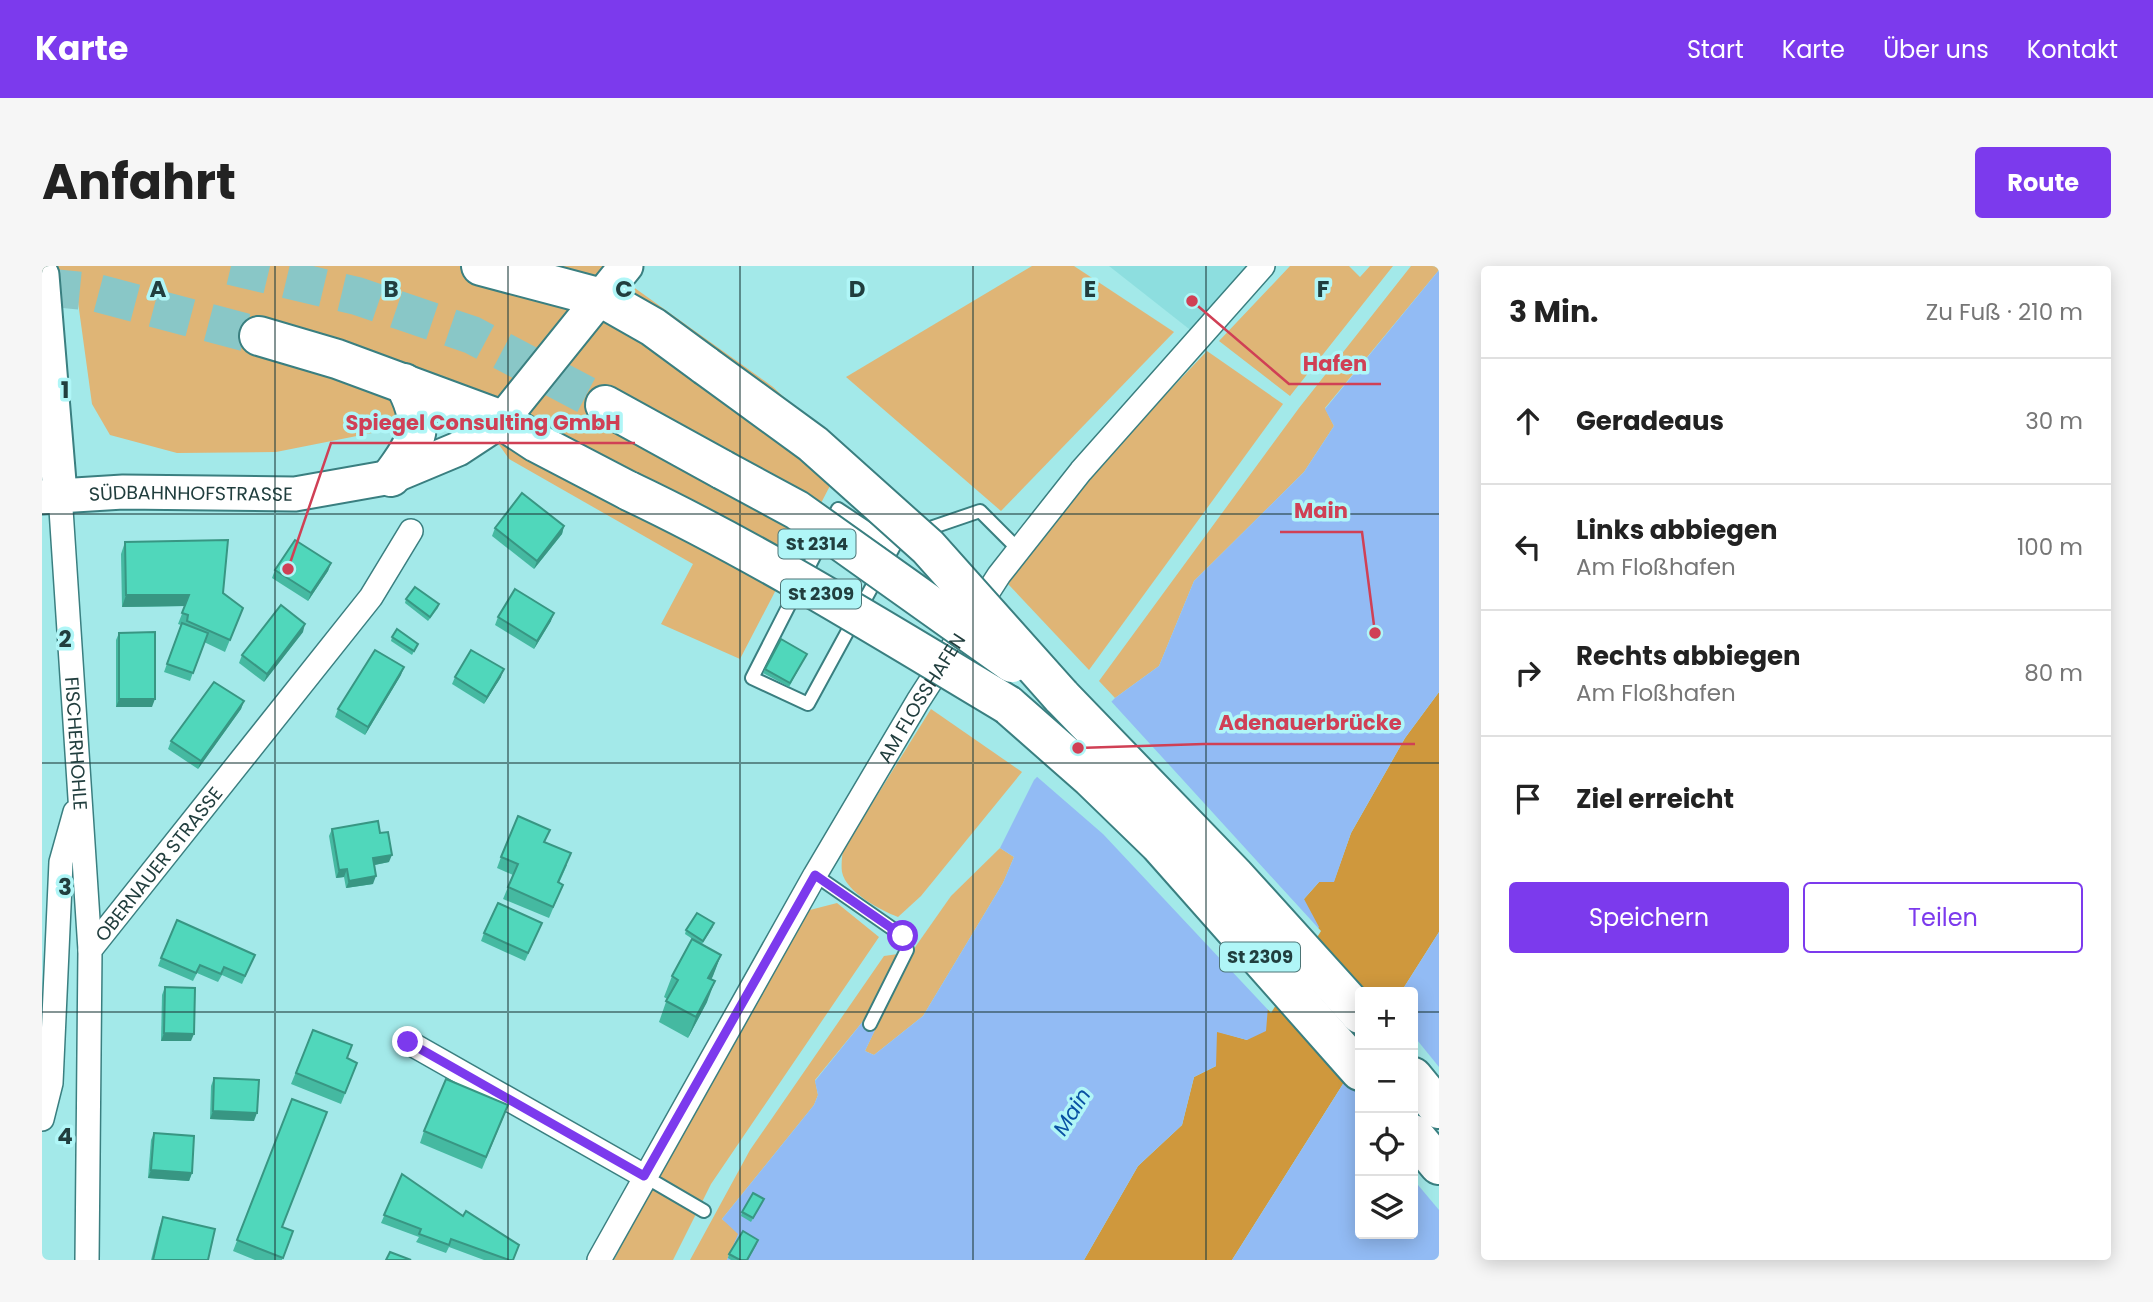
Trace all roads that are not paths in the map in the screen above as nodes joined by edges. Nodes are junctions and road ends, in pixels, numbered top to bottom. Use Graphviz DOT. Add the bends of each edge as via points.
graph roads {
  1 [pos="481,266"];
  2 [pos="626,266"];
  3 [pos="1263,266"];
  4 [pos="42,275"];
  5 [pos="602,298"];
  6 [pos="259,335"];
  7 [pos="404,383"];
  8 [pos="605,405"];
  9 [pos="485,413"];
  10 [pos="723,470"];
  11 [pos="391,477"];
  12 [pos="51,496"];
  13 [pos="411,531"];
  14 [pos="894,546"];
  15 [pos="1018,549"];
  16 [pos="1061,696"];
  17 [pos="1008,705"];
  18 [pos="80,796"];
  19 [pos="815,875"];
  20 [pos="90,950"];
  21 [pos="1355,1008"];
  22 [pos="870,1024"];
  23 [pos="408,1042"];
  24 [pos="1355,1065"];
  25 [pos="1418,1083"];
  26 [pos="1439,1109"];
  27 [pos="42,1119"];
  28 [pos="1418,1140"];
  29 [pos="1439,1165"];
  30 [pos="644,1176"];
  31 [pos="704,1211"];
  32 [pos="87,1260"];
  33 [pos="599,1260"];
  1 -- 5 [label="highway"];
  2 -- 5 [label="street"];
  3 -- 15 [label="street, AM FLOSSHAFEN"];
  4 -- 12 [label="street"];
  5 -- 9 [label="street"];
  5 -- 16 [label="highway, bridge" via="653,327 813,444 928,547"];
  6 -- 7 [label="highway"];
  7 -- 9 [label="highway"];
  7 -- 11 [label="highway" via="419,420 413,448"];
  8 -- 10 [label="highway, St 2314"];
  9 -- 11 [label="street, SÜDBAHNHOFSTRASSE" via="458,449"];
  9 -- 17 [label="highway, St 2309, bridge" via="788,575"];
  10 -- 16 [label="highway, St 2314, bridge" via="797,509"];
  10 -- 17 [label="highway, St 2314, bridge" via="911,618"];
  11 -- 12 [label="street, SÜDBAHNHOFSTRASSE" via="295,494"];
  12 -- 18 [label="street, FISCHERHOHLE"];
  13 -- 20 [label="street, OBERNAUER STRASSE" via="371,597"];
  14 -- 14 [label="lane" via="808,704 752,678 838,509"];
  14 -- 15 [label="lane" via="898,539 980,511"];
  15 -- 19 [label="street, AM FLOSSHAFEN" via="918,701"];
  16 -- 21 [label="highway"];
  17 -- 24 [label="highway, St 2309" via="1159,844"];
  18 -- 20 [label="street, FISCHERHOHLE"];
  18 -- 27 [label="street" via="61,862 51,1083"];
  19 -- 22 [label="lane" via="903,936 907,950"];
  19 -- 30 [label="street, AM FLOSSHAFEN"];
  20 -- 32 [label="street, OBERNAUER STRASSE"];
  23 -- 30 [label="street"];
  25 -- 26 [label="highway"];
  28 -- 29 [label="highway"];
  30 -- 31 [label="lane"];
  30 -- 33 [label="street, AM FLOSSHAFEN"];
}
